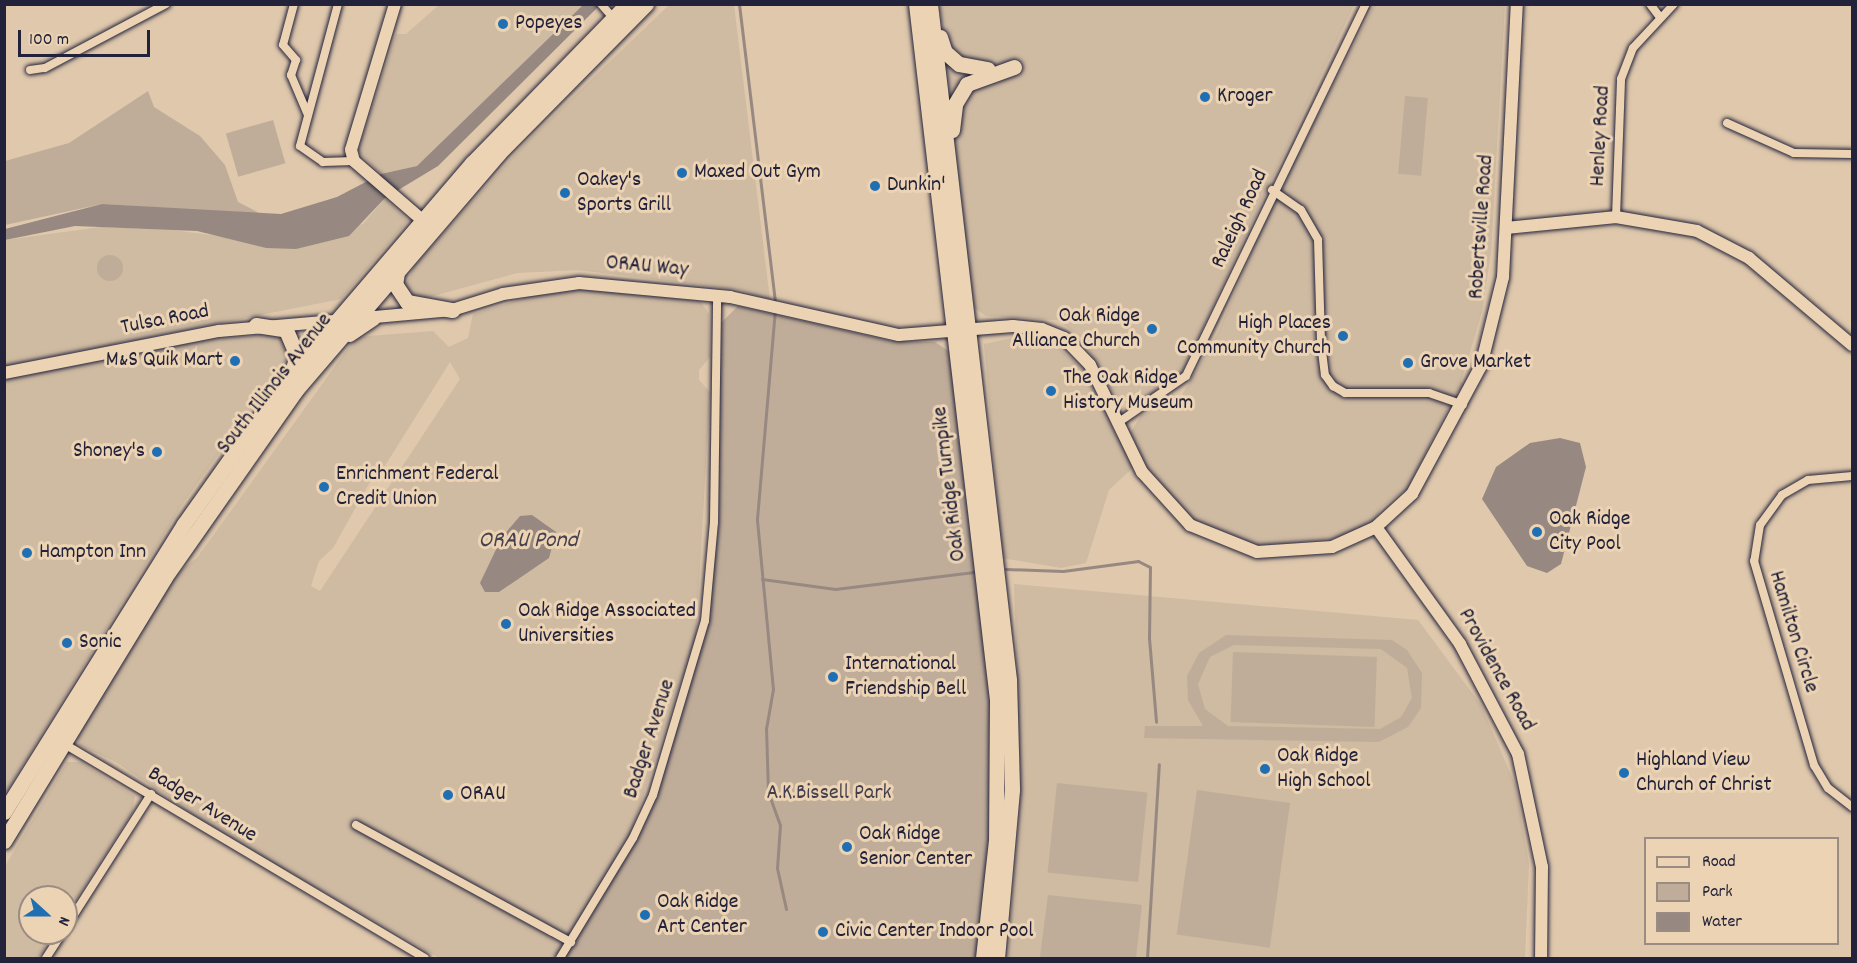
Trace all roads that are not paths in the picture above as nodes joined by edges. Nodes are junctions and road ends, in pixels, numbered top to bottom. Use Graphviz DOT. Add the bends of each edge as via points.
graph roads {
  1 [pos="166,4"];
  2 [pos="294,4"];
  3 [pos="338,4"];
  4 [pos="395,4"];
  5 [pos="627,4"];
  6 [pos="646,4"];
  7 [pos="916,4"];
  8 [pos="930,4"];
  9 [pos="936,4"];
  10 [pos="1366,4"];
  11 [pos="1517,4"];
  12 [pos="1650,4"];
  13 [pos="1674,4"];
  14 [pos="146,8"];
  15 [pos="607,11"];
  16 [pos="1659,16"];
  17 [pos="30,70"];
  18 [pos="308,115"];
  19 [pos="1726,123"];
  20 [pos="1852,154"];
  21 [pos="352,155"];
  22 [pos="1272,190"];
  23 [pos="1616,217"];
  24 [pos="427,223"];
  25 [pos="956,226"];
  26 [pos="1506,228"];
  27 [pos="398,266"];
  28 [pos="717,296"];
  29 [pos="452,310"];
  30 [pos="373,318"];
  31 [pos="354,319"];
  32 [pos="334,320"];
  33 [pos="255,325"];
  34 [pos="962,331"];
  35 [pos="1852,345"];
  36 [pos="4,373"];
  37 [pos="286,380"];
  38 [pos="1464,405"];
  39 [pos="1119,422"];
  40 [pos="255,443"];
  41 [pos="1852,476"];
  42 [pos="1376,526"];
  43 [pos="59,741"];
  44 [pos="151,794"];
  45 [pos="1852,807"];
  46 [pos="4,812"];
  47 [pos="356,825"];
  48 [pos="4,842"];
  49 [pos="78,908"];
  50 [pos="572,942"];
  51 [pos="54,945"];
  52 [pos="46,958"];
  53 [pos="425,958"];
  54 [pos="560,958"];
  55 [pos="983,958"];
  56 [pos="997,958"];
  57 [pos="1541,958"];
  1 -- 14 [label="street"];
  2 -- 18 [label="street" via="283,45 296,60 291,75"];
  3 -- 18 [label="street"];
  4 -- 21 [label="street"];
  5 -- 15 [label="highway, South Illinois Avenue"];
  6 -- 24 [label="highway, South Illinois Avenue"];
  7 -- 34 [label="highway, Oak Ridge Turnpike"];
  8 -- 25 [label="highway, Oak Ridge Turnpike"];
  9 -- 25 [label="highway" via="942,47 951,58 972,70 1014,67 973,80 955,104"];
  10 -- 22 [label="street, Raleigh Road"];
  11 -- 26 [label="street, Robertsville Road"];
  12 -- 16 [label="street"];
  13 -- 16 [label="street, Henley Road"];
  14 -- 17 [label="street" via="53,64"];
  15 -- 24 [label="highway, South Illinois Avenue"];
  16 -- 23 [label="street, Henley Road" via="1633,48 1618,91"];
  18 -- 21 [label="street" via="300,146 324,162"];
  19 -- 20 [label="street" via="1794,153"];
  21 -- 24 [label="street"];
  22 -- 38 [label="street" via="1301,210 1318,240 1321,343 1325,375 1332,386 1345,393 1429,393"];
  22 -- 39 [label="street, Raleigh Road" via="1186,376"];
  23 -- 26 [label="street"];
  23 -- 35 [label="street" via="1674,224 1727,245"];
  24 -- 27 [label="highway, South Illinois Avenue"];
  24 -- 32 [label="highway, South Illinois Avenue"];
  25 -- 34 [label="highway, Oak Ridge Turnpike"];
  26 -- 38 [label="street, Robertsville Road" via="1495,326"];
  27 -- 29 [label="highway" via="395,284 407,302"];
  27 -- 31 [label="highway, South Illinois Avenue"];
  28 -- 29 [label="street, ORAU Way" via="579,283 503,294"];
  28 -- 34 [label="street, ORAU Way" via="898,335"];
  28 -- 50 [label="street, Badger Avenue" via="714,522 705,621 652,795"];
  29 -- 30 [label="street, ORAU Way"];
  30 -- 31 [label="street, ORAU Way"];
  30 -- 40 [label="highway" via="349,334"];
  31 -- 32 [label="street, ORAU Way"];
  31 -- 40 [label="highway, South Illinois Avenue"];
  32 -- 33 [label="street, Tulsa Road"];
  32 -- 37 [label="highway, South Illinois Avenue"];
  33 -- 36 [label="street, Tulsa Road"];
  33 -- 37 [label="highway" via="286,330 291,337 297,356"];
  34 -- 39 [label="street, Robertsville Road" via="1023,326 1064,338 1090,365"];
  34 -- 55 [label="highway, Oak Ridge Turnpike" via="997,700 996,840"];
  34 -- 56 [label="highway, Oak Ridge Turnpike" via="1011,698 1012,790"];
  37 -- 43 [label="highway, South Illinois Avenue" via="184,524"];
  38 -- 42 [label="street, Robertsville Road" via="1412,494"];
  39 -- 42 [label="street, Robertsville Road" via="1154,491 1190,525 1216,539 1257,552 1295,554 1332,547"];
  40 -- 43 [label="highway, South Illinois Avenue"];
  41 -- 45 [label="street, Hamilton Circle" via="1808,480 1782,495 1760,525 1754,561 1814,765 1828,788"];
  42 -- 57 [label="street, Providence Road" via="1466,653 1518,754 1542,867"];
  43 -- 44 [label="street, Badger Avenue"];
  43 -- 46 [label="highway, South Illinois Avenue"];
  43 -- 48 [label="highway, South Illinois Avenue"];
  44 -- 49 [label="street"];
  44 -- 53 [label="street, Badger Avenue"];
  47 -- 50 [label="street"];
  50 -- 54 [label="street, Badger Avenue"];
  51 -- 52 [label="street"];
}
